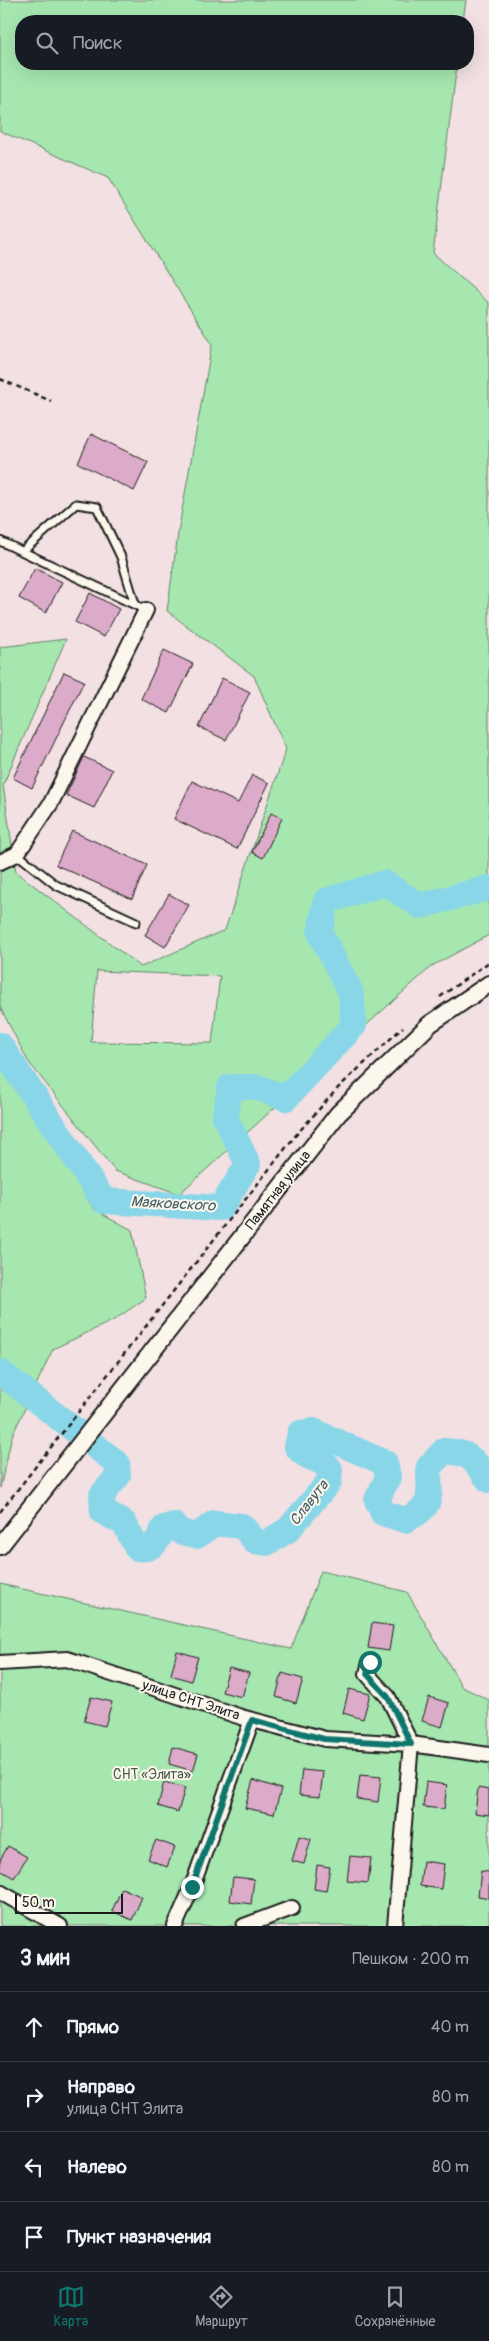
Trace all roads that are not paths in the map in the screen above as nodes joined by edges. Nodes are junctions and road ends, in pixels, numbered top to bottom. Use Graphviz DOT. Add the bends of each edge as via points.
graph roads {
  1 [pos="0,541"];
  2 [pos="22,551"];
  3 [pos="140,607"];
  4 [pos="18,854"];
  5 [pos="0,862"];
  6 [pos="136,922"];
  7 [pos="489,984"];
  8 [pos="0,1546"];
  9 [pos="370,1662"];
  10 [pos="0,1663"];
  11 [pos="252,1720"];
  12 [pos="411,1744"];
  13 [pos="489,1755"];
  14 [pos="0,1892"];
  15 [pos="292,1908"];
  16 [pos="60,1926"];
  17 [pos="175,1926"];
  18 [pos="244,1926"];
  19 [pos="396,1926"];
  1 -- 2 [label="lane"];
  2 -- 3 [label="lane"];
  2 -- 3 [label="lane" via="76,504 97,507"];
  3 -- 4 [label="street" via="51,803"];
  4 -- 5 [label="street"];
  4 -- 6 [label="lane" via="56,885"];
  7 -- 8 [label="street, Памятная улица" via="430,1024 338,1114"];
  9 -- 12 [label="street" via="367,1674 388,1697"];
  10 -- 11 [label="street, улица СНТ Элита" via="67,1659"];
  11 -- 12 [label="street, улица СНТ Элита" via="324,1739"];
  11 -- 17 [label="street"];
  12 -- 13 [label="street, улица СНТ Элита"];
  12 -- 19 [label="street"];
  14 -- 16 [label="street"];
  15 -- 18 [label="street"];
}
